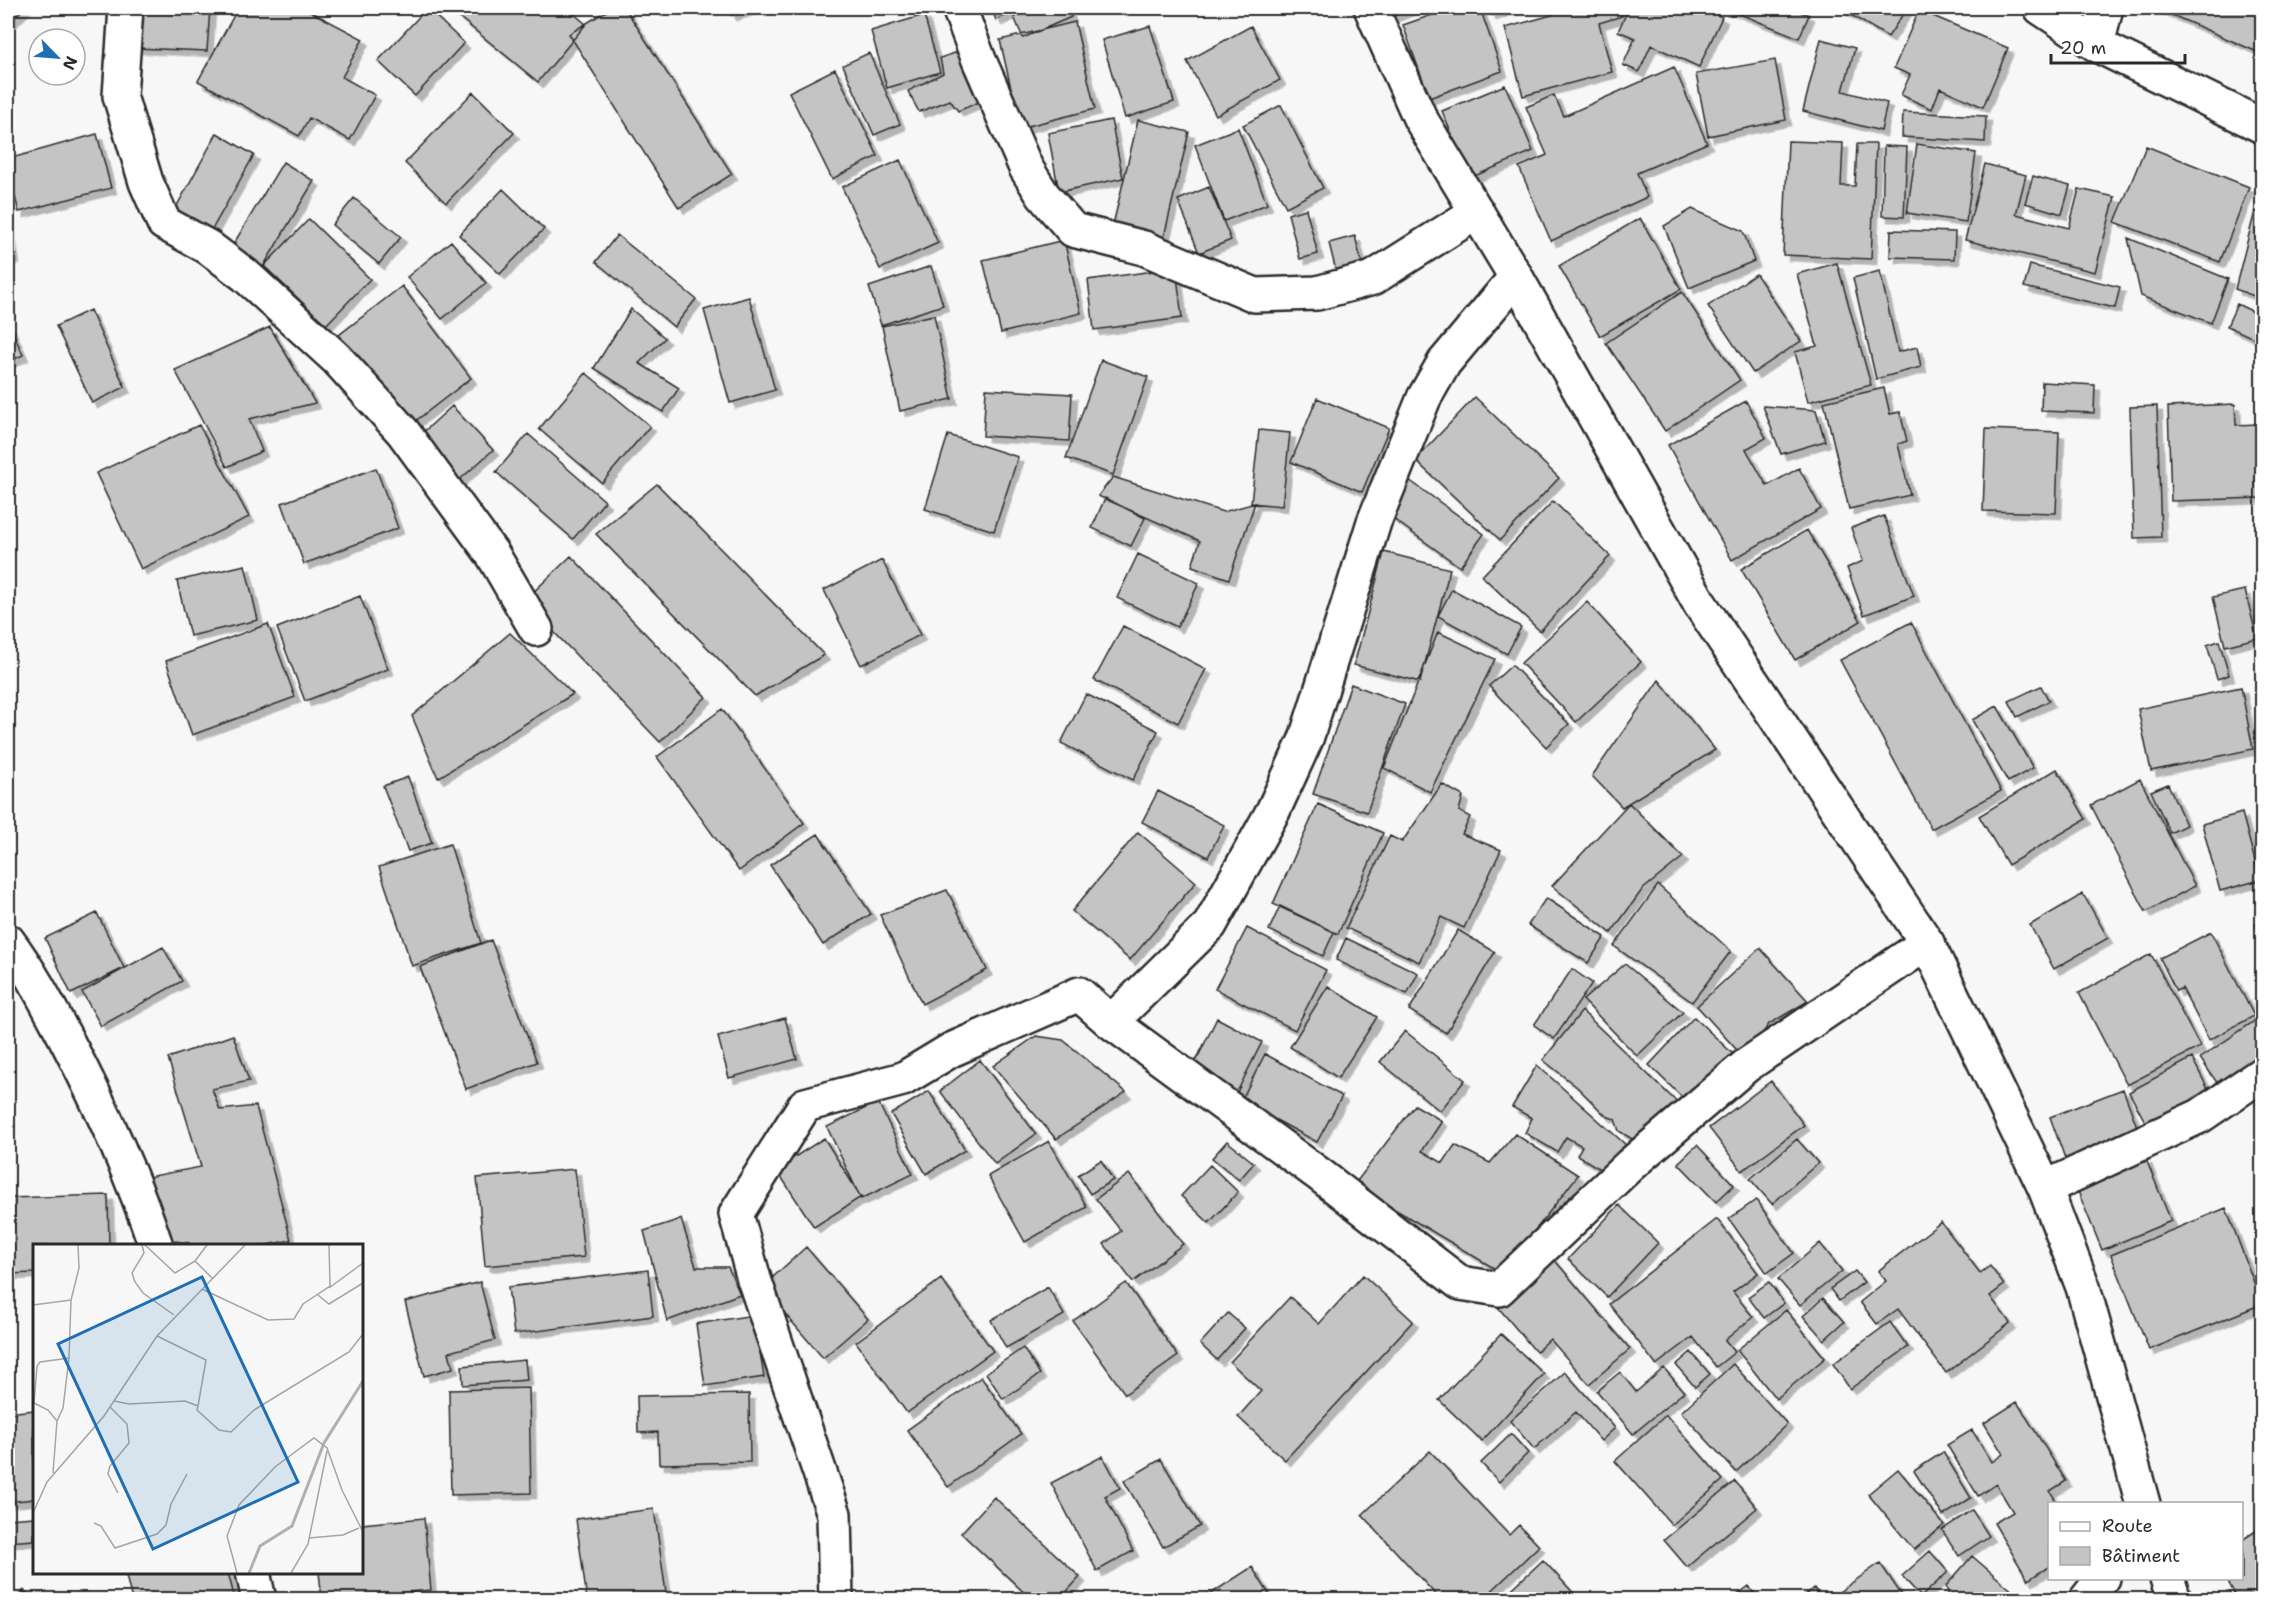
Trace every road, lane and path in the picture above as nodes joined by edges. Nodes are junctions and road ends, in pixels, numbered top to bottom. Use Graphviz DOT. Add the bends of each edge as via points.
graph roads {
  1 [pos="126,8"];
  2 [pos="959,8"];
  3 [pos="1371,8"];
  4 [pos="2041,8"];
  5 [pos="2106,8"];
  6 [pos="2097,45"];
  7 [pos="2262,126"];
  8 [pos="1477,212"];
  9 [pos="1516,277"];
  10 [pos="536,629"];
  11 [pos="8,941"];
  12 [pos="1927,943"];
  13 [pos="1111,1022"];
  14 [pos="2262,1074"];
  15 [pos="2045,1188"];
  16 [pos="156,1244"];
  17 [pos="2143,1502"];
  18 [pos="253,1574"];
  19 [pos="2101,1580"];
  20 [pos="2168,1580"];
  21 [pos="259,1599"];
  22 [pos="836,1599"];
  23 [pos="2086,1599"];
  24 [pos="2175,1599"];
  1 -- 10 [label="street" via="120,96 146,182 164,223 208,247 244,275 338,359 403,432 492,555"];
  2 -- 8 [label="street" via="1026,168 1042,195 1073,230 1144,248 1255,295 1317,293 1373,278"];
  3 -- 8 [label="street" via="1420,118"];
  4 -- 6 [label="street"];
  5 -- 6 [label="street"];
  6 -- 7 [label="street"];
  8 -- 9 [label="street"];
  9 -- 12 [label="street" via="1700,604"];
  9 -- 13 [label="street" via="1444,363 1424,398 1374,522 1306,739 1273,812 1210,925"];
  11 -- 16 [label="street" via="30,972 94,1093"];
  12 -- 13 [label="street" via="1747,1065 1630,1165 1499,1289 1460,1283 1320,1174"];
  12 -- 15 [label="street"];
  13 -- 22 [label="street" via="1079,994 951,1050 903,1079 805,1105 736,1214 754,1279 834,1514"];
  14 -- 15 [label="street" via="2200,1116"];
  15 -- 17 [label="street" via="2083,1287"];
  18 -- 21 [label="street"];
  19 -- 23 [label="street"];
  20 -- 24 [label="street"];
}
